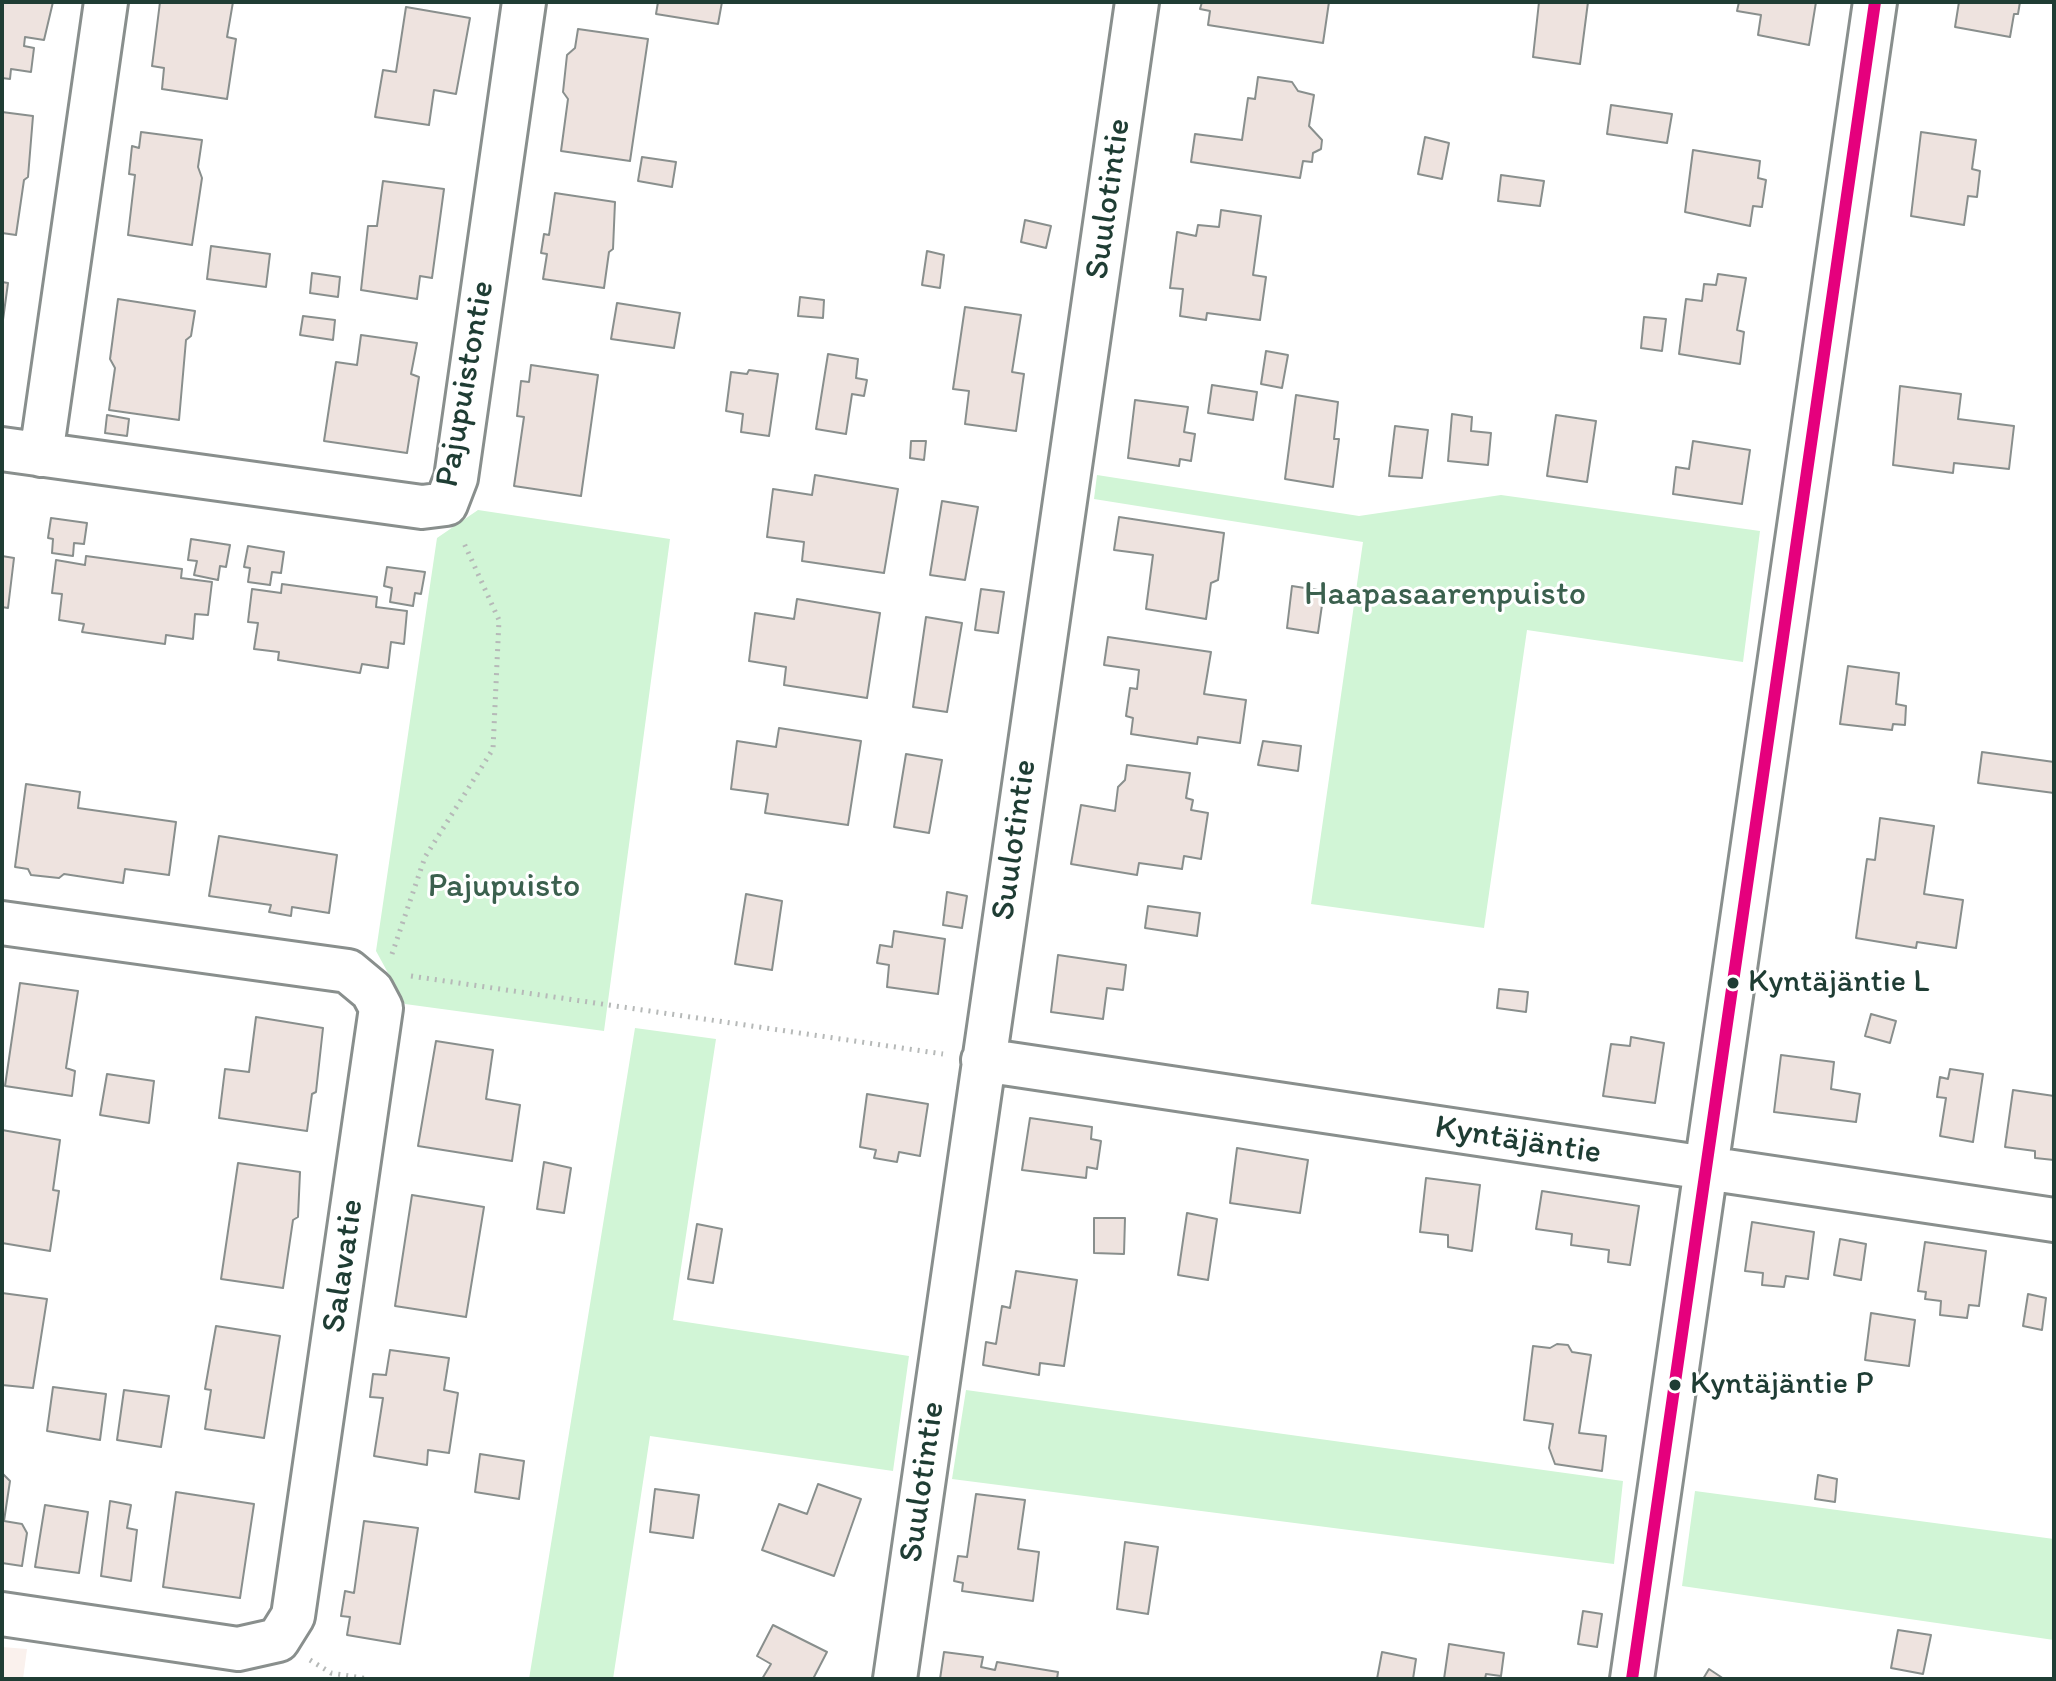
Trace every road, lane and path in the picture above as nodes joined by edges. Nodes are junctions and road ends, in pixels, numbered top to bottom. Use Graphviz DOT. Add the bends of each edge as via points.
graph roads {
  1 [pos="106,2"];
  2 [pos="524,2"];
  3 [pos="1137,2"];
  4 [pos="1875,2"];
  5 [pos="21,452"];
  6 [pos="446,504"];
  7 [pos="2,923"];
  8 [pos="379,981"];
  9 [pos="983,1060"];
  10 [pos="1706,1170"];
  11 [pos="2054,1220"];
  12 [pos="2,1614"];
  13 [pos="278,1640"];
  14 [pos="369,1679"];
  15 [pos="895,1679"];
  16 [pos="1632,1679"];
  1 -- 5 [label="street, Pajupuistontie"];
  2 -- 6 [label="street, Pajupuistontie" via="456,478"];
  3 -- 9 [label="street, Suulotintie"];
  4 -- 10 [label="street"];
  5 -- 6 [label="street, Pajupuistontie" via="422,507"];
  6 -- 8 [label="path" via="499,620 493,749 425,857"];
  7 -- 8 [label="street" via="348,971"];
  8 -- 9 [label="path"];
  8 -- 13 [label="street, Salavatie" via="381,1008 293,1616"];
  9 -- 10 [label="street, Kyntäjäntie"];
  9 -- 15 [label="street, Suulotintie"];
  10 -- 11 [label="street, Kyntäjäntie"];
  10 -- 16 [label="street"];
  12 -- 13 [label="street" via="238,1649"];
  13 -- 14 [label="path" via="331,1673"];
}
